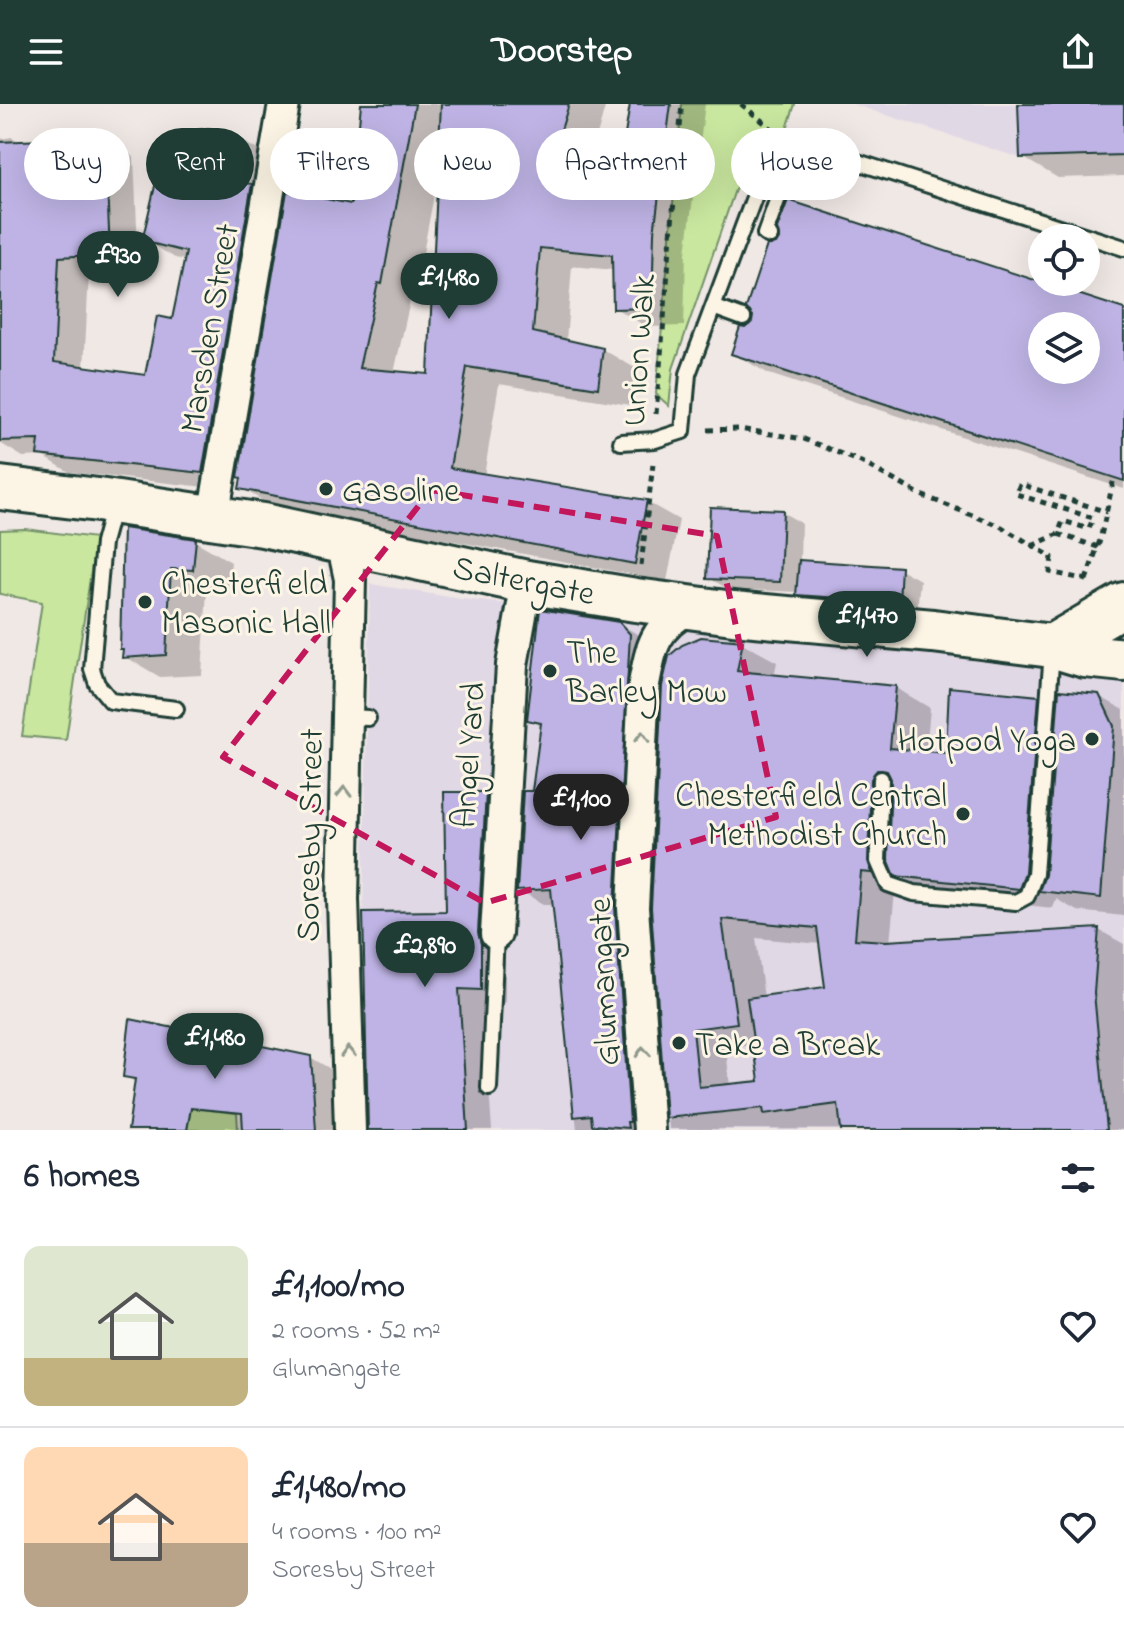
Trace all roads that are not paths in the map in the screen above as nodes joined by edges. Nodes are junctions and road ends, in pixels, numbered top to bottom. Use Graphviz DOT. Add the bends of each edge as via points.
graph roads {
  1 [pos="284,104"];
  2 [pos="861,163"];
  3 [pos="753,200"];
  4 [pos="777,200"];
  5 [pos="770,236"];
  6 [pos="1124,248"];
  7 [pos="713,307"];
  8 [pos="743,318"];
  9 [pos="621,442"];
  10 [pos="0,488"];
  11 [pos="114,502"];
  12 [pos="213,517"];
  13 [pos="342,542"];
  14 [pos="527,582"];
  15 [pos="690,608"];
  16 [pos="1116,610"];
  17 [pos="1052,646"];
  18 [pos="1124,660"];
  19 [pos="176,709"];
  20 [pos="881,779"];
  21 [pos="496,934"];
  22 [pos="489,1088"];
  23 [pos="350,1130"];
  24 [pos="649,1130"];
  1 -- 12 [label="street, Marsden Street"];
  2 -- 6 [label="lane"];
  3 -- 7 [label="lane"];
  4 -- 5 [label="lane" via="765,234"];
  7 -- 8 [label="lane"];
  7 -- 9 [label="lane" via="688,374 683,431"];
  10 -- 11 [label="street, Saltergate"];
  11 -- 12 [label="street, Saltergate"];
  11 -- 19 [label="lane" via="103,543 92,669 111,701"];
  12 -- 13 [label="street, Saltergate"];
  13 -- 14 [label="street, Saltergate"];
  23 -- 13 [label="street, Soresby Street, one-way" via="343,899 357,717 350,579"];
  14 -- 15 [label="street, Saltergate"];
  14 -- 21 [label="street, Angel Yard" via="512,665"];
  15 -- 17 [label="street, Saltergate"];
  24 -- 15 [label="street, Glumangate, one-way" via="633,908 644,684 657,636 670,618"];
  16 -- 17 [label="street"];
  17 -- 18 [label="street, Saltergate"];
  17 -- 20 [label="lane" via="1035,874 1027,896 1001,901 914,893 888,884 878,861"];
  21 -- 22 [label="lane"];
}
